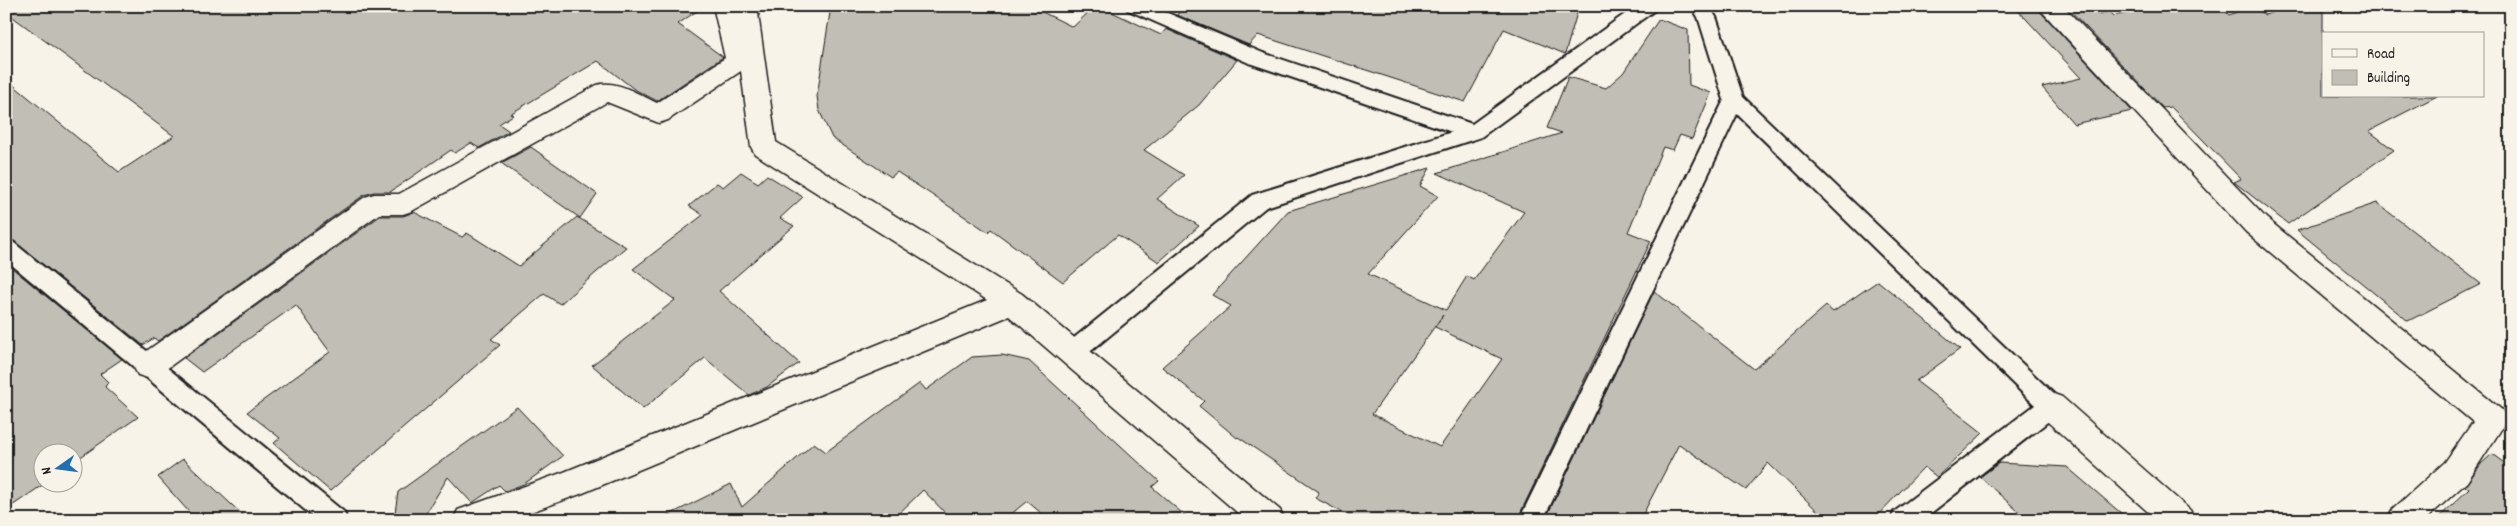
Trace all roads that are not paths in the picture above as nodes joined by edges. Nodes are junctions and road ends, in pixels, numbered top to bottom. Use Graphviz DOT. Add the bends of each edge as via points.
graph roads {
  1 [pos="725,6"];
  2 [pos="745,6"];
  3 [pos="1134,6"];
  4 [pos="1649,6"];
  5 [pos="1700,6"];
  6 [pos="2049,6"];
  7 [pos="1734,100"];
  8 [pos="1474,132"];
  9 [pos="6,248"];
  10 [pos="1012,302"];
  11 [pos="1072,352"];
  12 [pos="148,366"];
  13 [pos="2051,406"];
  14 [pos="1254,515"];
  15 [pos="335,520"];
  16 [pos="469,520"];
  17 [pos="1531,520"];
  18 [pos="1903,520"];
  19 [pos="2179,520"];
  20 [pos="2403,520"];
  1 -- 12 [label="street" via="738,61 659,114 606,91 403,204 374,204"];
  2 -- 10 [label="street" via="764,147"];
  3 -- 8 [label="lane" via="1256,58"];
  4 -- 8 [label="lane"];
  5 -- 7 [label="lane" via="1708,17"];
  6 -- 20 [label="street" via="2256,225 2491,419 2456,472"];
  7 -- 13 [label="lane"];
  7 -- 17 [label="lane"];
  8 -- 11 [label="lane" via="1259,201"];
  9 -- 12 [label="lane"];
  10 -- 11 [label="street"];
  10 -- 16 [label="street" via="572,483"];
  11 -- 14 [label="street"];
  12 -- 15 [label="lane"];
  13 -- 18 [label="lane"];
  13 -- 19 [label="street"];
}
